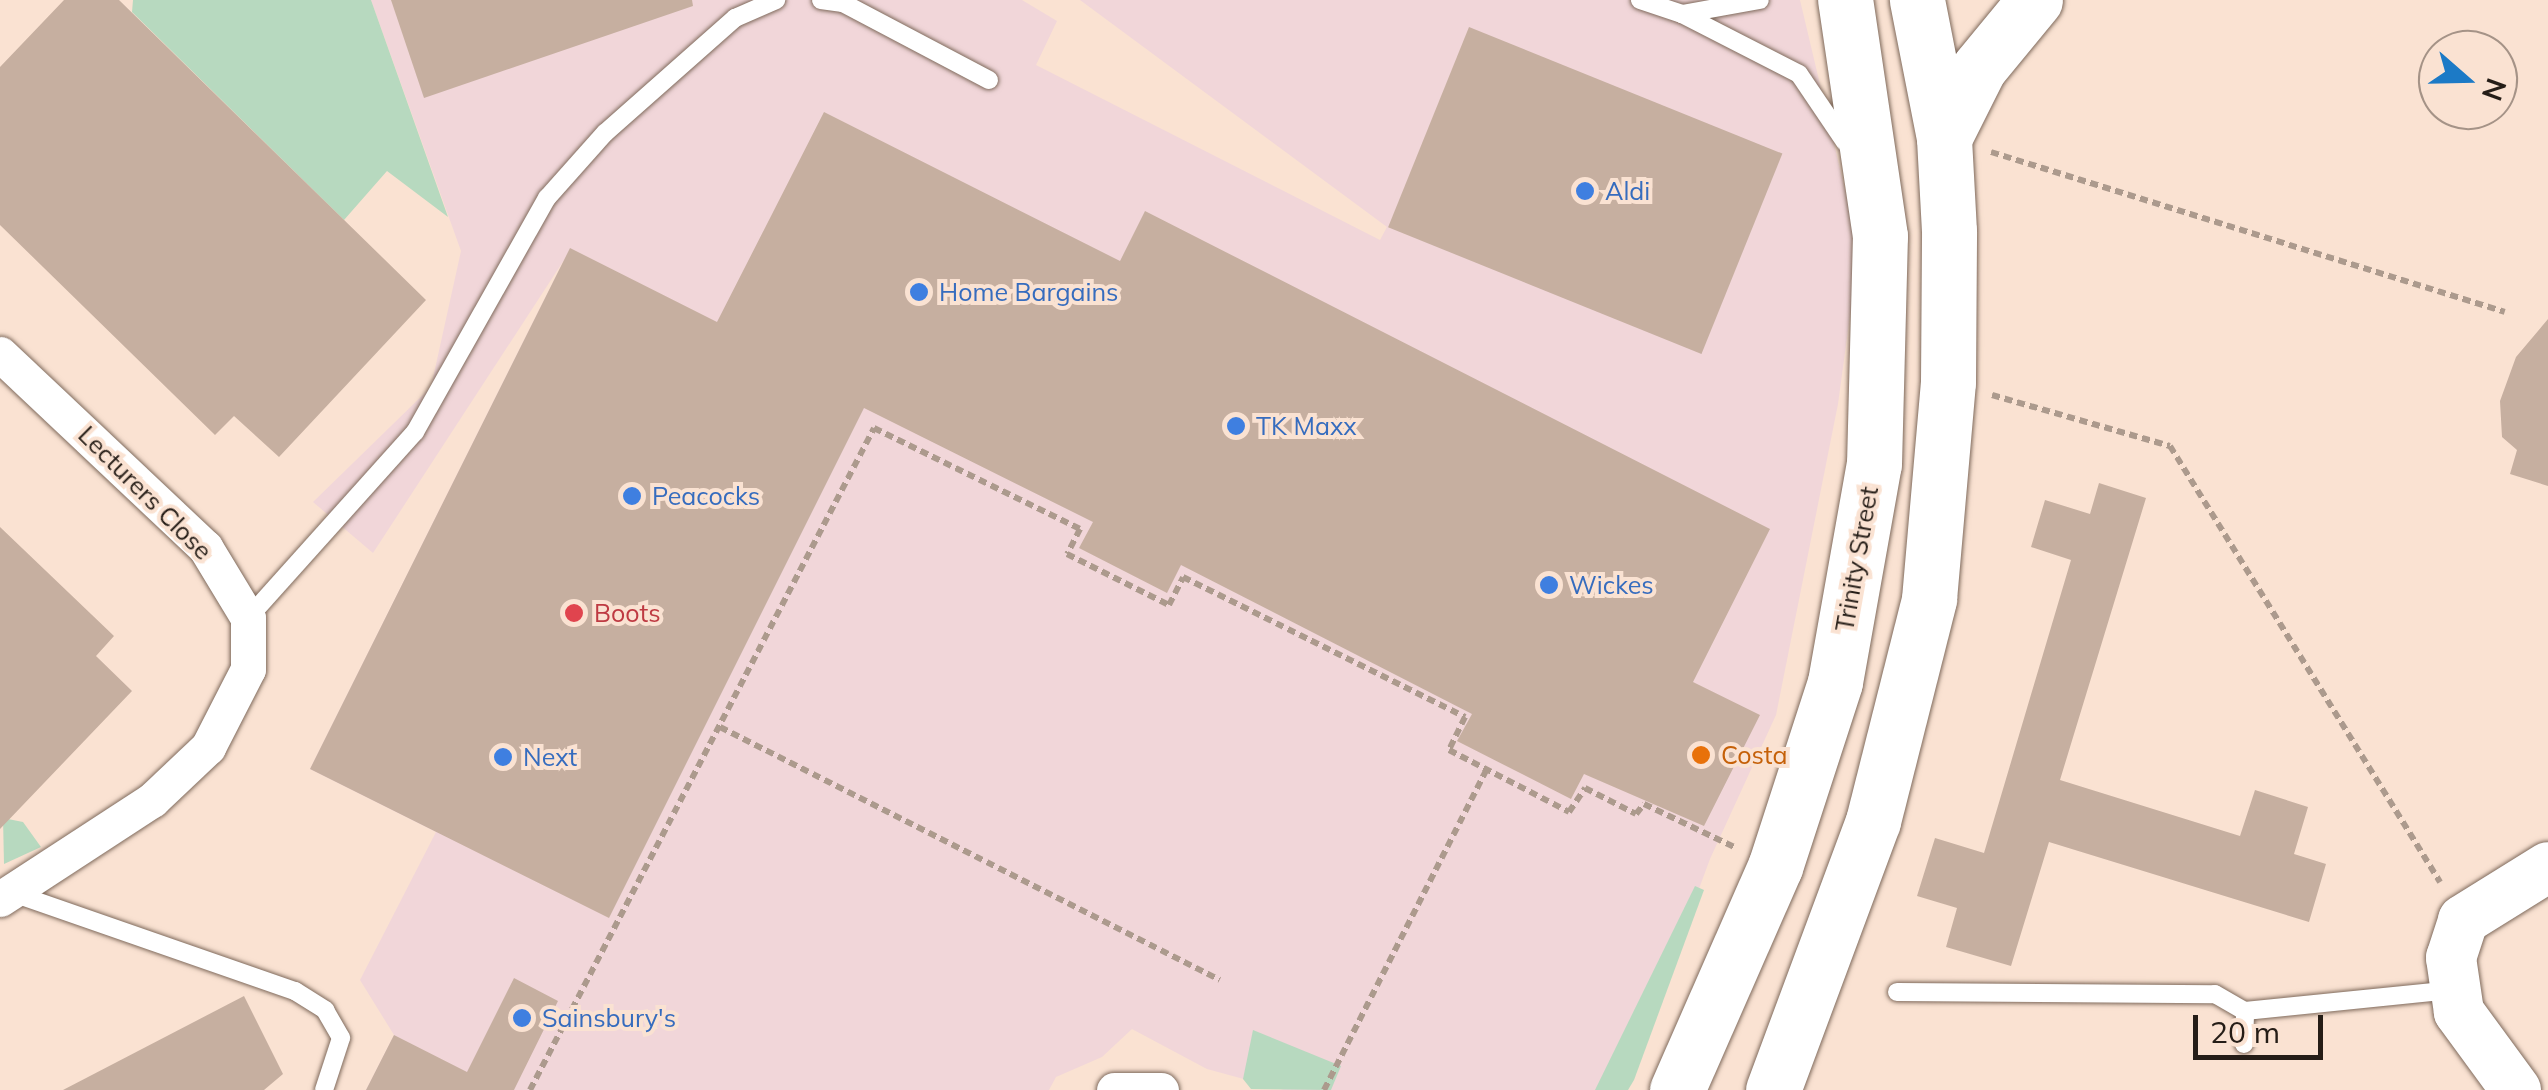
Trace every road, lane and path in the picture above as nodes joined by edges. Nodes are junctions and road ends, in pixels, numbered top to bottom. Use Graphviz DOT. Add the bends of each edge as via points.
graph roads {
  1 [pos="776,0"];
  2 [pos="821,0"];
  3 [pos="1640,0"];
  4 [pos="1760,0"];
  5 [pos="1845,0"];
  6 [pos="1917,0"];
  7 [pos="2035,0"];
  8 [pos="1682,14"];
  9 [pos="989,80"];
  10 [pos="1944,138"];
  11 [pos="2004,156"];
  12 [pos="1880,236"];
  13 [pos="2505,312"];
  14 [pos="0,354"];
  15 [pos="1948,382"];
  16 [pos="248,618"];
  17 [pos="720,727"];
  18 [pos="1488,770"];
  19 [pos="1774,866"];
  20 [pos="2548,867"];
  21 [pos="6,896"];
  22 [pos="2464,920"];
  23 [pos="1834,926"];
  24 [pos="1220,980"];
  25 [pos="2451,990"];
  26 [pos="1897,992"];
  27 [pos="2245,1011"];
  28 [pos="2244,1044"];
  29 [pos="324,1090"];
  30 [pos="530,1090"];
  31 [pos="1114,1090"];
  32 [pos="1161,1090"];
  33 [pos="1324,1090"];
  34 [pos="1677,1090"];
  35 [pos="1740,1090"];
  36 [pos="1773,1090"];
  37 [pos="2516,1090"];
  1 -- 16 [label="lane" via="735,18 605,133 547,198 415,432"];
  2 -- 9 [label="lane" via="844,3"];
  3 -- 8 [label="lane"];
  4 -- 8 [label="lane"];
  5 -- 12 [label="main road, Trinity Street"];
  6 -- 10 [label="main road"];
  7 -- 10 [label="main road" via="1979,68"];
  8 -- 12 [label="lane" via="1800,74 1840,128"];
  10 -- 15 [label="main road"];
  11 -- 13 [label="path"];
  12 -- 19 [label="main road, Trinity Street" via="1874,464 1835,682"];
  14 -- 16 [label="street, Lecturers Close" via="206,546"];
  15 -- 22 [label="path" via="2170,446"];
  15 -- 23 [label="main road" via="1928,599 1873,820"];
  16 -- 21 [label="street" via="248,668 208,747 152,800"];
  17 -- 18 [label="path" via="874,428 1080,529 1067,554 1169,605 1183,577 1465,716 1449,750"];
  17 -- 24 [label="path"];
  17 -- 30 [label="path"];
  18 -- 19 [label="path" via="1569,812 1585,788 1636,814 1644,804"];
  18 -- 33 [label="path"];
  19 -- 34 [label="main road, Trinity Street"];
  20 -- 22 [label="street"];
  21 -- 29 [label="lane" via="310,1001 342,1038"];
  22 -- 25 [label="street"];
  23 -- 35 [label="main road"];
  23 -- 36 [label="main road"];
  25 -- 27 [label="lane"];
  25 -- 37 [label="street"];
  26 -- 27 [label="lane" via="2216,994"];
  27 -- 28 [label="lane"];
  31 -- 32 [label="street"];
}
